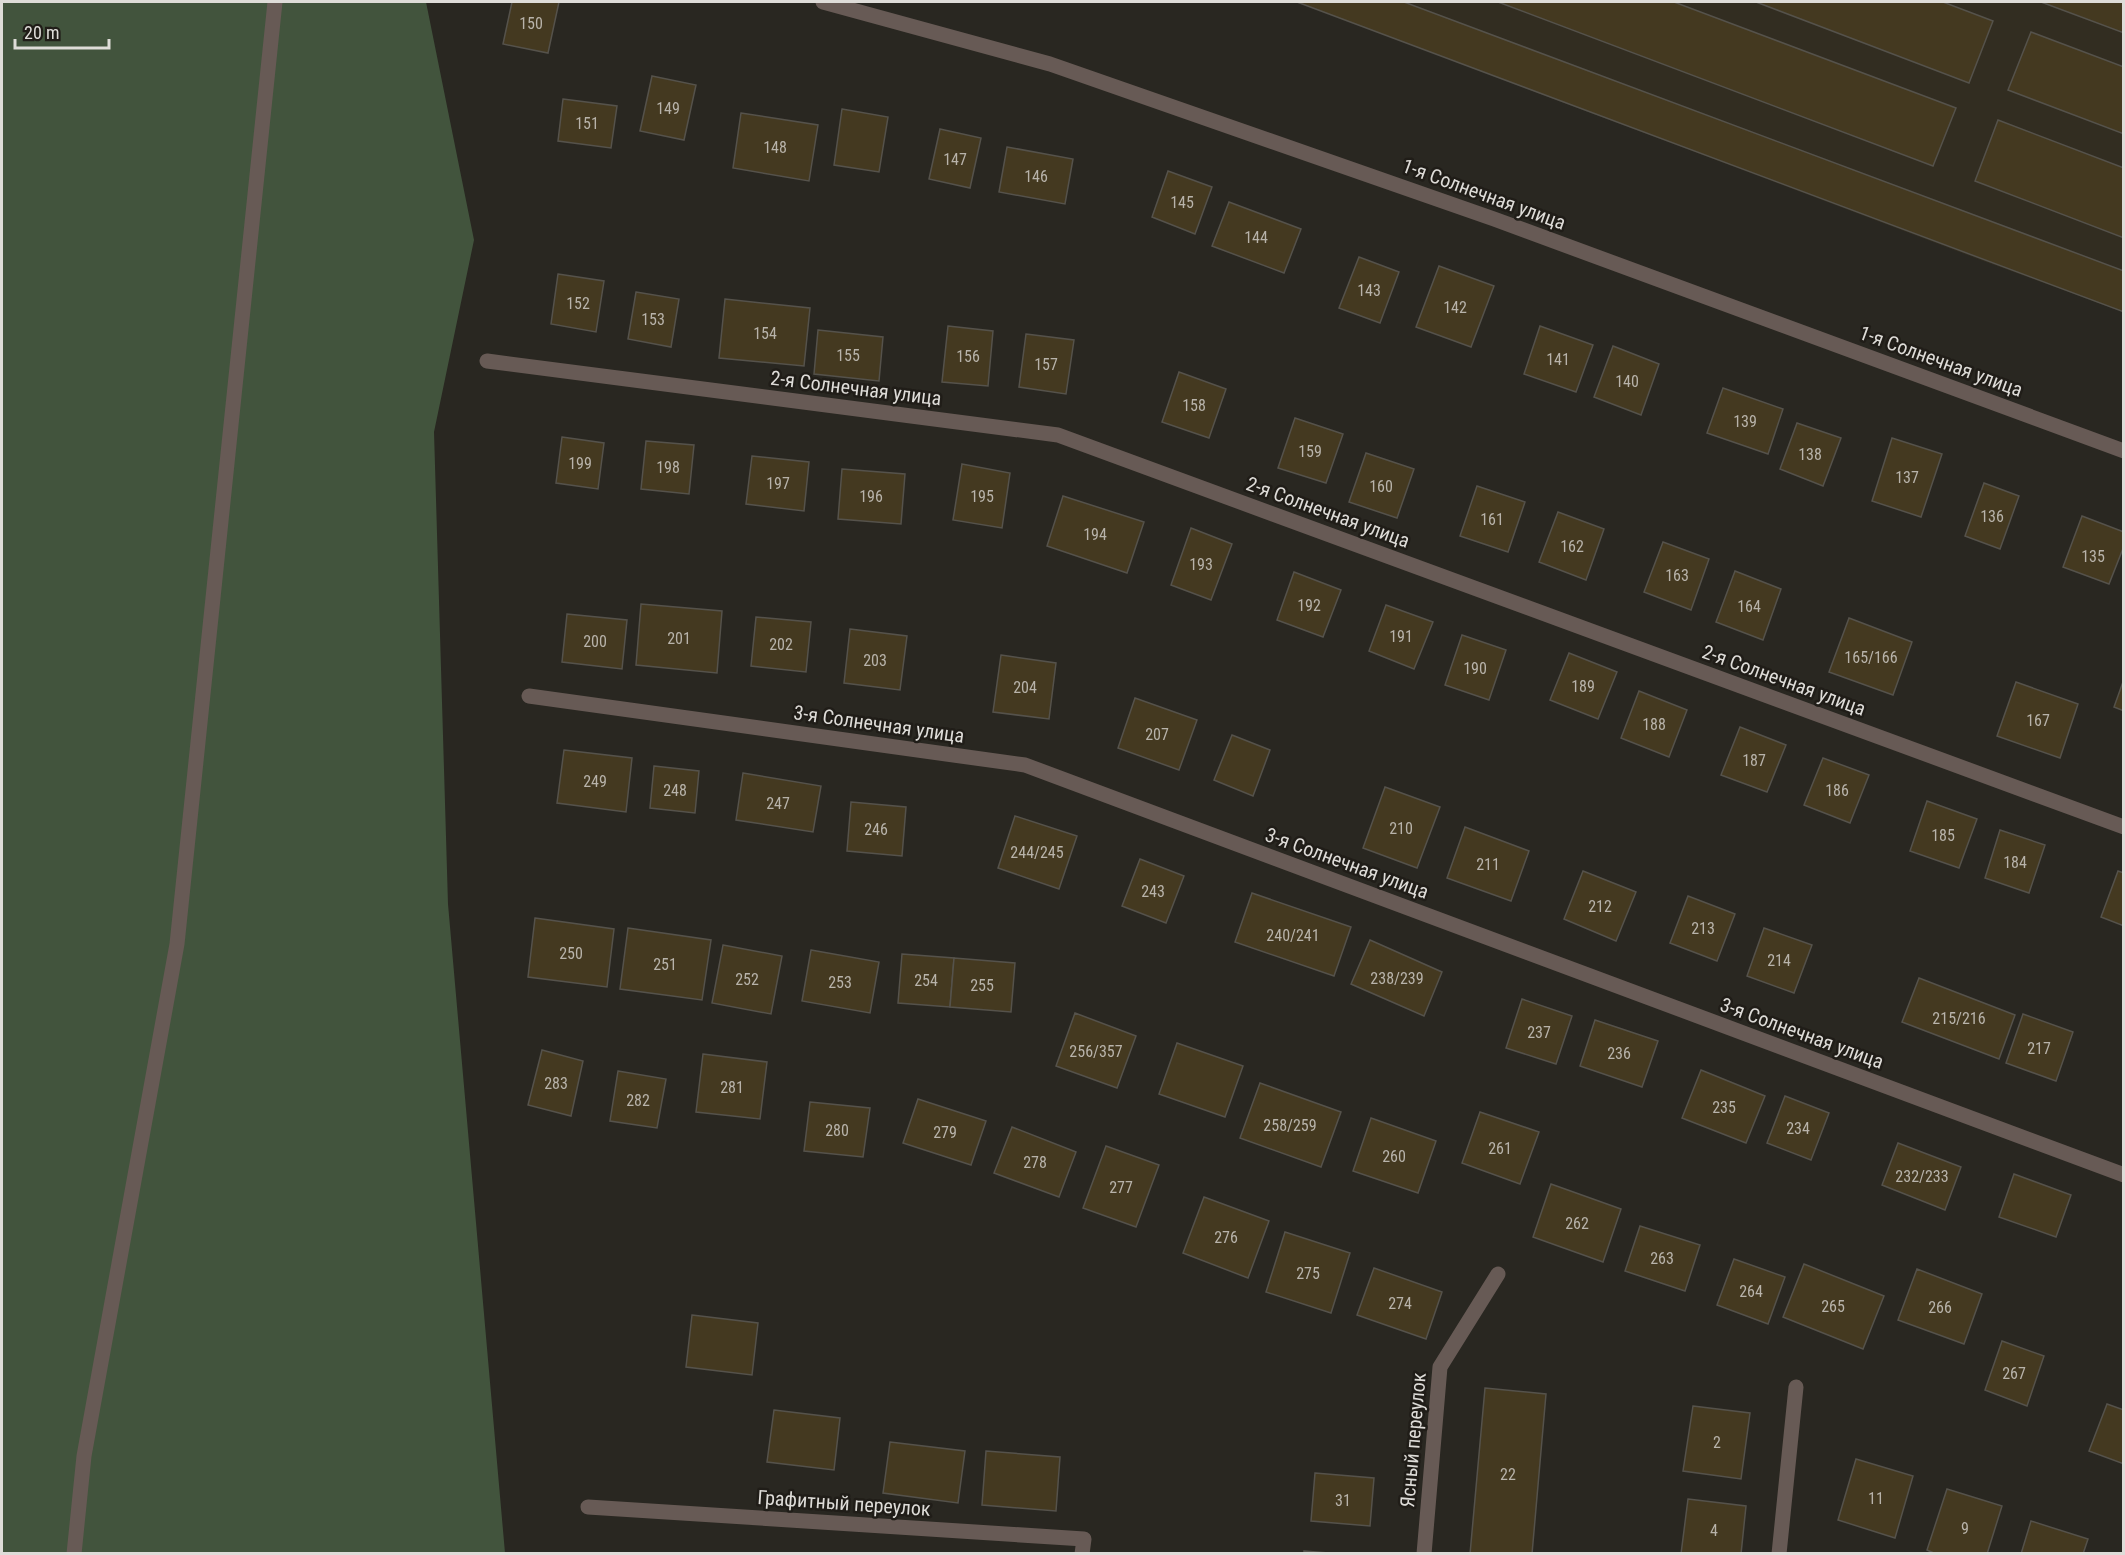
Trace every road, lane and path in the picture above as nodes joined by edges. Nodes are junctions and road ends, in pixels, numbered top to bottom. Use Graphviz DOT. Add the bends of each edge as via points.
graph roads {
  1 [pos="275,2"];
  2 [pos="823,2"];
  3 [pos="487,361"];
  4 [pos="2124,451"];
  5 [pos="529,696"];
  6 [pos="2124,827"];
  7 [pos="2124,1175"];
  8 [pos="1498,1274"];
  9 [pos="1796,1387"];
  10 [pos="588,1507"];
  11 [pos="74,1554"];
  12 [pos="1082,1554"];
  13 [pos="1424,1554"];
  14 [pos="1779,1554"];
  1 -- 11 [label="street" via="177,944 84,1456"];
  2 -- 4 [label="street, 1-я Солнечная улица" via="1061,68 1506,223"];
  3 -- 6 [label="street, 2-я Солнечная улица" via="1058,435"];
  5 -- 7 [label="street, 3-я Солнечная улица" via="1025,765"];
  8 -- 13 [label="street, Ясный переулок" via="1440,1366"];
  9 -- 14 [label="street"];
  10 -- 12 [label="street, Графитный переулок" via="1084,1539"];
}
